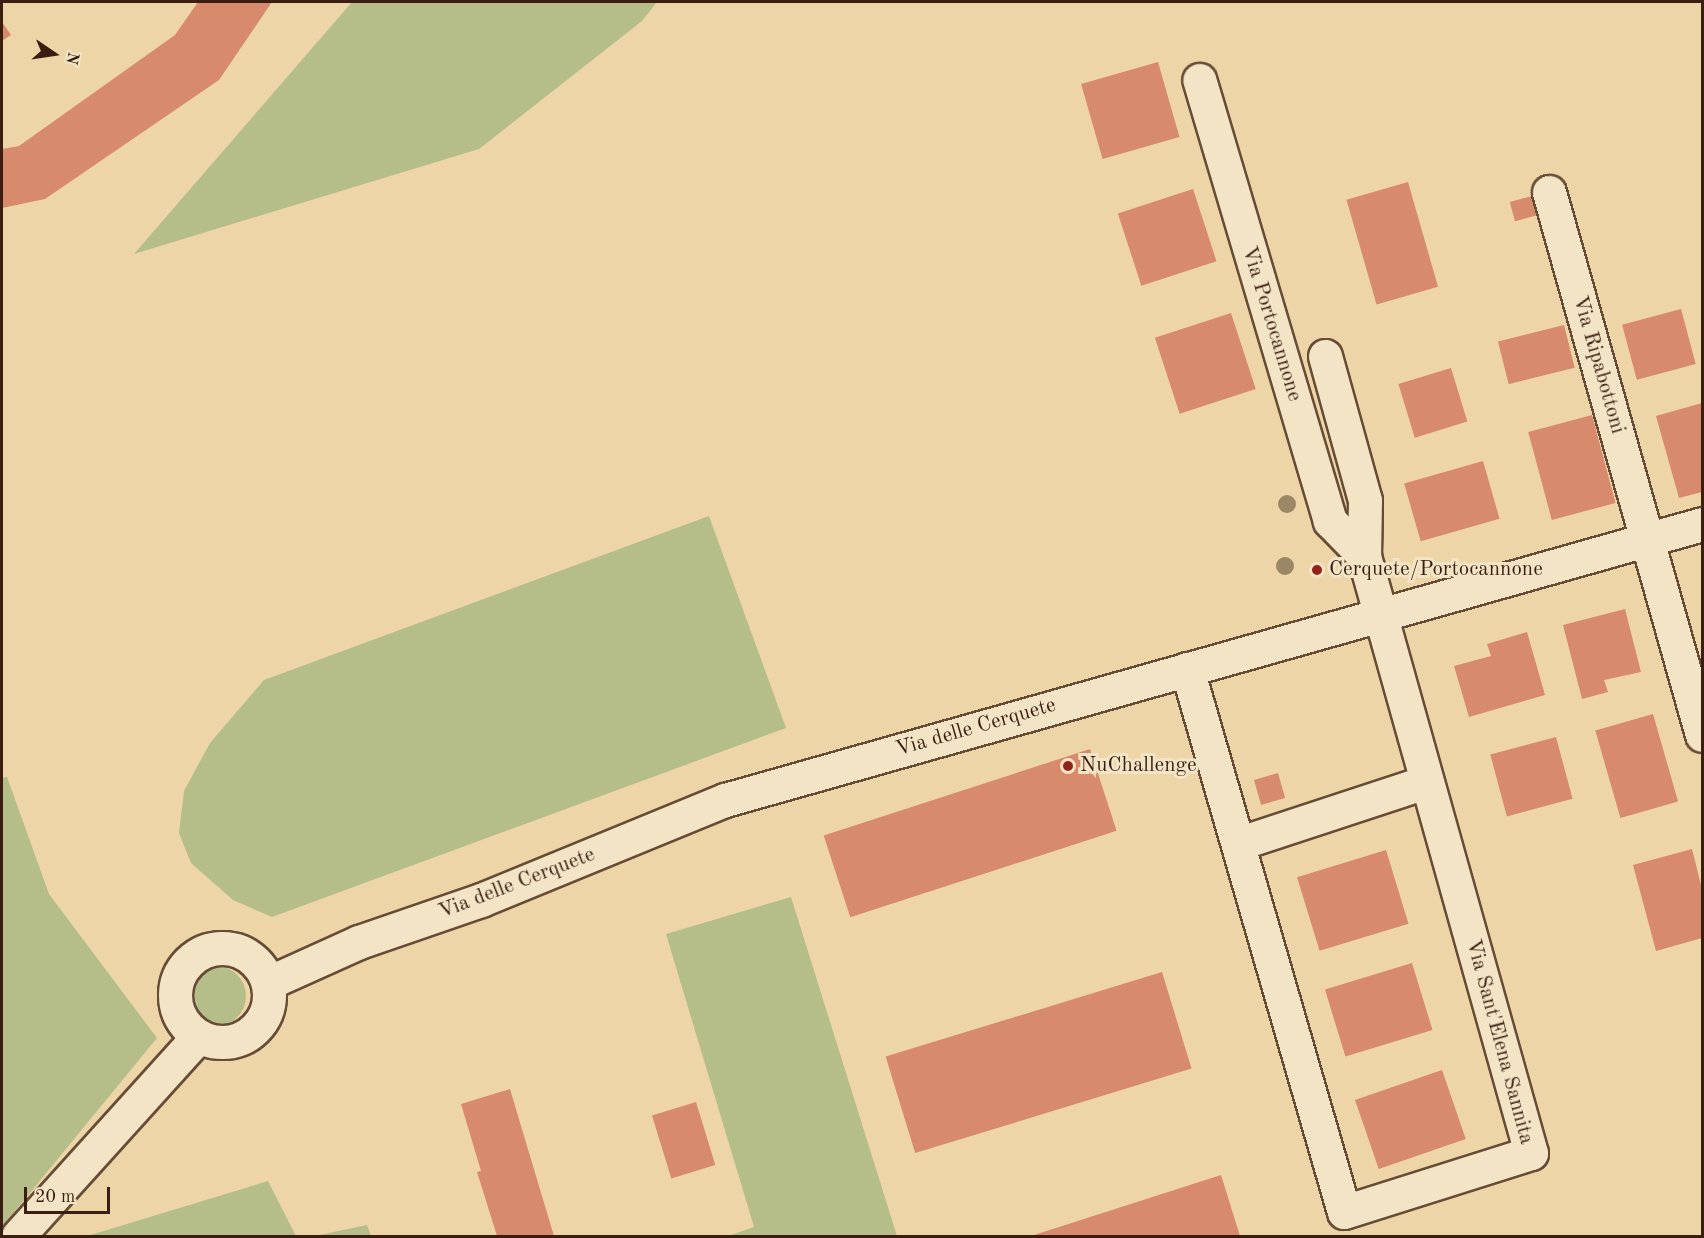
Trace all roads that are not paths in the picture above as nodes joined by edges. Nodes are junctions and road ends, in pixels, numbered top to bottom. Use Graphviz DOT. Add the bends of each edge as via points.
graph roads {
  1 [pos="1199,80"];
  2 [pos="1549,192"];
  3 [pos="1324,356"];
  4 [pos="1702,524"];
  5 [pos="1648,538"];
  6 [pos="1364,556"];
  7 [pos="1380,614"];
  8 [pos="1187,669"];
  9 [pos="1702,735"];
  10 [pos="1426,782"];
  11 [pos="1240,843"];
  12 [pos="268,983"];
  13 [pos="198,1037"];
  14 [pos="18,1236"];
  1 -- 6 [label="street, Via Portocannone" via="1330,521"];
  2 -- 5 [label="street, Via Ripabottoni"];
  3 -- 6 [label="street, Via Portocannone" via="1365,500"];
  4 -- 5 [label="street, Via delle Cerquete"];
  5 -- 7 [label="street, Via delle Cerquete"];
  5 -- 9 [label="street, Via Ripabottoni"];
  6 -- 7 [label="street, Via Portocannone"];
  7 -- 8 [label="street, Via delle Cerquete"];
  7 -- 10 [label="street, Via Sant'Elena Sannita"];
  8 -- 11 [label="street, Via Sant'Elena Sannita"];
  8 -- 12 [label="street, Via delle Cerquete" via="725,800 490,896 359,942"];
  10 -- 11 [label="street"];
  10 -- 11 [label="street, Via Sant'Elena Sannita" via="1530,1153 1344,1212"];
  12 -- 13 [label="street" via="266,1011 251,1034 234,1042 215,1043"];
  12 -- 13 [label="street" via="260,966 246,954 228,948 210,949 193,957 181,971 174,989 175,1008"];
  13 -- 14 [label="street"];
}
